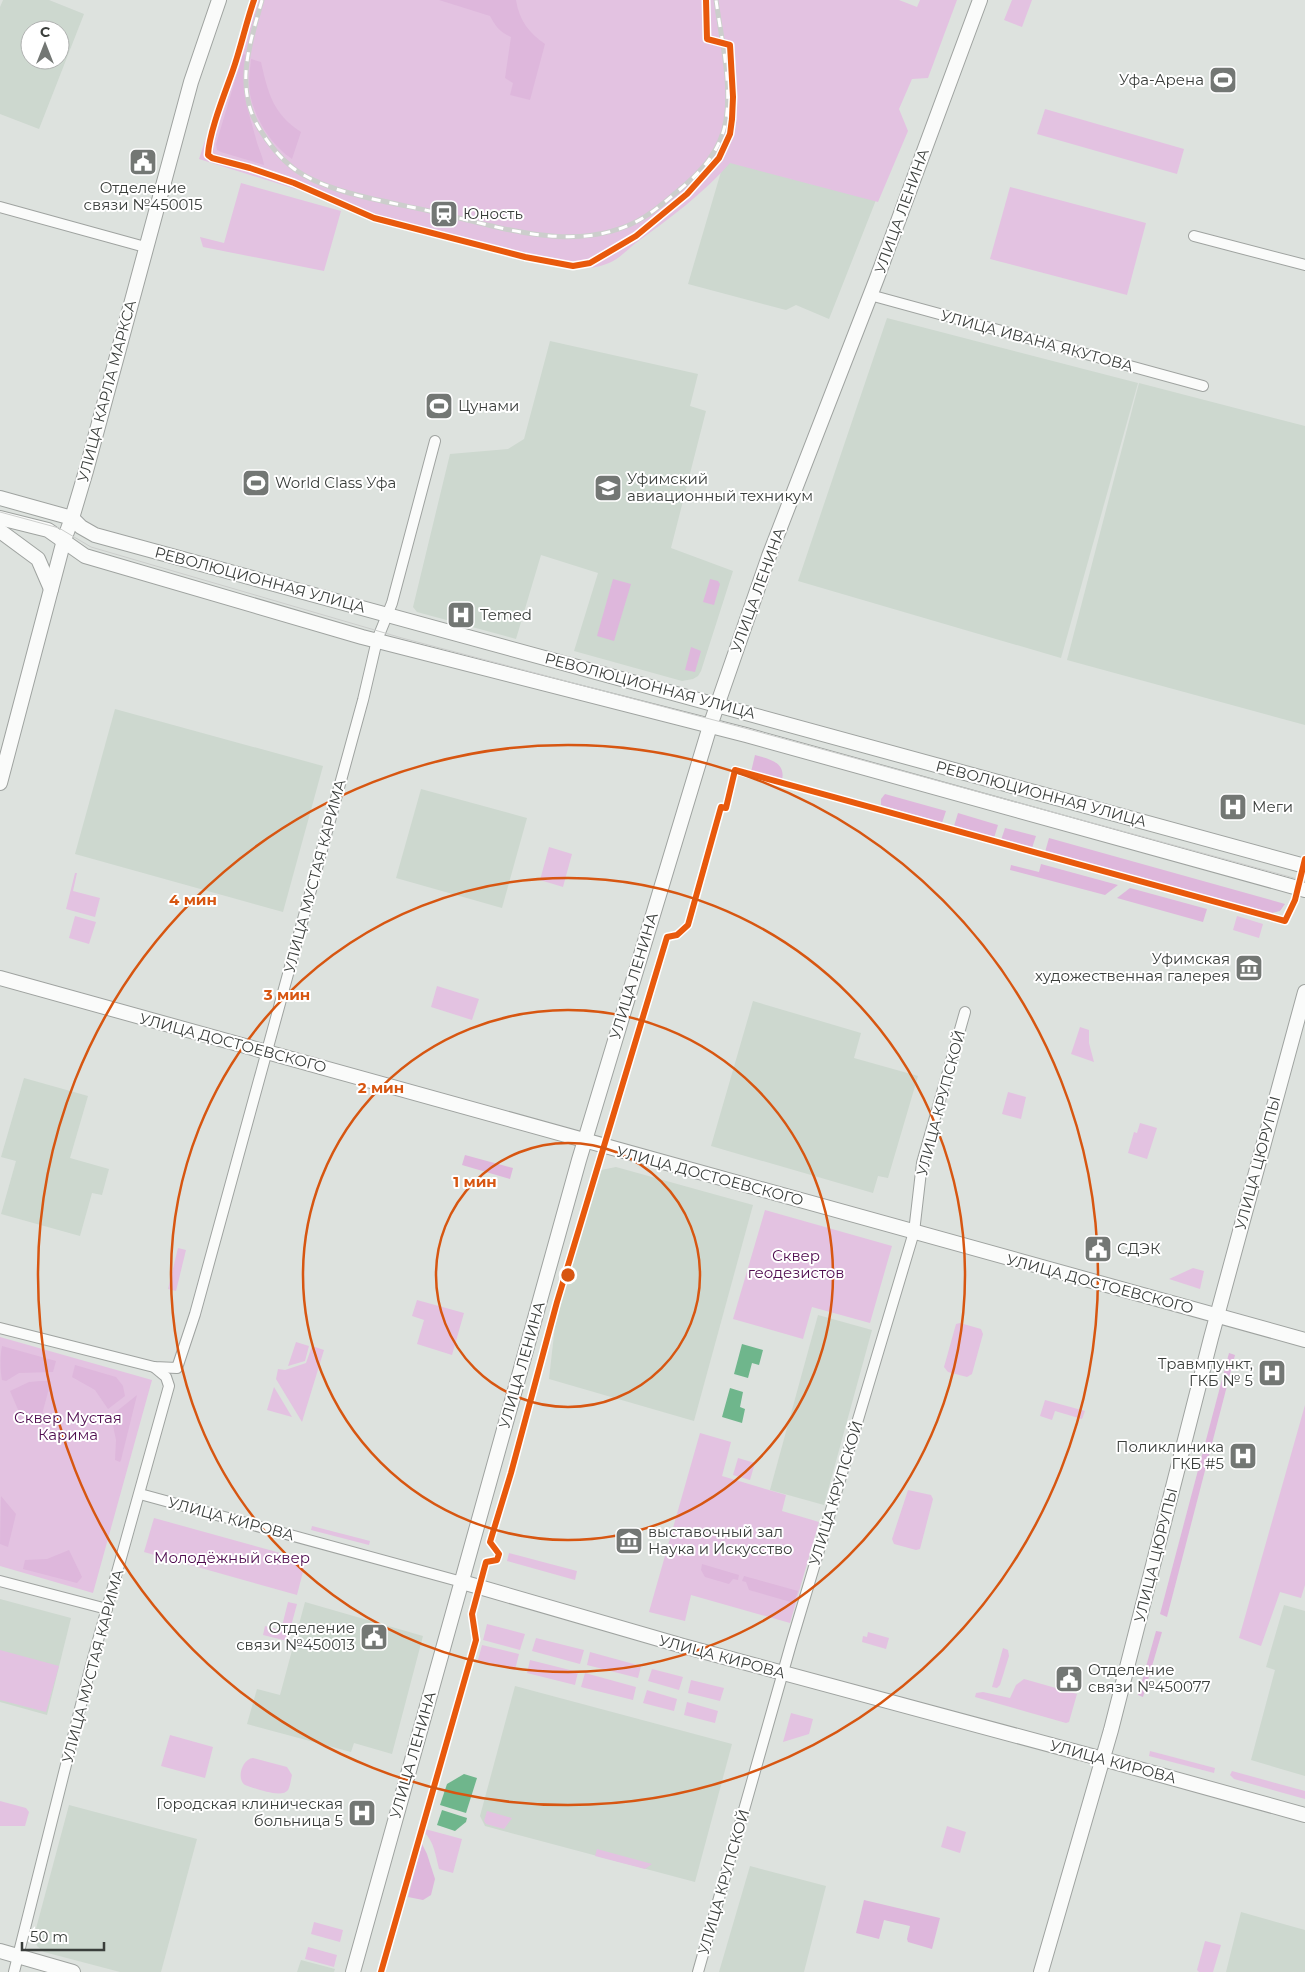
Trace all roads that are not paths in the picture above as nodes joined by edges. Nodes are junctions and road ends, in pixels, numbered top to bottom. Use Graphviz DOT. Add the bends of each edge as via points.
graph roads {
  1 [pos="219,0"];
  2 [pos="980,0"];
  3 [pos="0,207"];
  4 [pos="1194,236"];
  5 [pos="145,247"];
  6 [pos="1305,265"];
  7 [pos="870,295"];
  8 [pos="1203,386"];
  9 [pos="435,441"];
  10 [pos="0,498"];
  11 [pos="0,518"];
  12 [pos="72,518"];
  13 [pos="0,531"];
  14 [pos="64,540"];
  15 [pos="51,589"];
  16 [pos="387,614"];
  17 [pos="377,640"];
  18 [pos="717,704"];
  19 [pos="710,726"];
  20 [pos="0,783"];
  21 [pos="1305,866"];
  22 [pos="1305,890"];
  23 [pos="0,978"];
  24 [pos="1305,992"];
  25 [pos="965,1012"];
  26 [pos="267,1052"];
  27 [pos="584,1142"];
  28 [pos="914,1232"];
  29 [pos="1217,1317"];
  30 [pos="0,1328"];
  31 [pos="1305,1340"];
  32 [pos="154,1367"];
  33 [pos="140,1494"];
  34 [pos="0,1581"];
  35 [pos="462,1582"];
  36 [pos="107,1609"];
  37 [pos="783,1674"];
  38 [pos="1103,1759"];
  39 [pos="1305,1815"];
  40 [pos="0,1951"];
  41 [pos="19,1956"];
  42 [pos="14,1972"];
  43 [pos="74,1972"];
  44 [pos="353,1972"];
  45 [pos="698,1972"];
  46 [pos="1042,1972"];
  1 -- 5 [label="main road, УЛИЦА КАРЛА МАРКСА" via="191,82"];
  2 -- 7 [label="main road, УЛИЦА ЛЕНИНА"];
  3 -- 5 [label="street"];
  4 -- 6 [label="street"];
  5 -- 12 [label="main road, УЛИЦА КАРЛА МАРКСА"];
  7 -- 8 [label="street, УЛИЦА ИВАНА ЯКУТОВА"];
  7 -- 18 [label="main road, УЛИЦА ЛЕНИНА" via="769,556"];
  9 -- 16 [label="street, УЛИЦА МУСТАЯ КАРИМА"];
  10 -- 12 [label="main road, РЕВОЛЮЦИОННАЯ УЛИЦА"];
  11 -- 14 [label="main road" via="48,530"];
  12 -- 14 [label="main road, УЛИЦА КАРЛА МАРКСА"];
  12 -- 16 [label="main road, РЕВОЛЮЦИОННАЯ УЛИЦА" via="95,535"];
  13 -- 15 [label="main road" via="38,559"];
  14 -- 15 [label="main road, УЛИЦА КАРЛА МАРКСА"];
  14 -- 17 [label="main road" via="85,556"];
  15 -- 20 [label="main road, УЛИЦА КАРЛА МАРКСА"];
  16 -- 17 [label="street, УЛИЦА МУСТАЯ КАРИМА"];
  16 -- 18 [label="main road, РЕВОЛЮЦИОННАЯ УЛИЦА"];
  17 -- 19 [label="main road"];
  17 -- 26 [label="street, УЛИЦА МУСТАЯ КАРИМА"];
  18 -- 19 [label="main road, УЛИЦА ЛЕНИНА"];
  18 -- 21 [label="main road, РЕВОЛЮЦИОННАЯ УЛИЦА"];
  19 -- 22 [label="main road"];
  19 -- 27 [label="main road, УЛИЦА ЛЕНИНА"];
  23 -- 26 [label="main road, УЛИЦА ДОСТОЕВСКОГО"];
  24 -- 29 [label="main road, УЛИЦА ЦЮРУПЫ"];
  25 -- 28 [label="street, УЛИЦА КРУПСКОЙ" via="922,1163"];
  26 -- 27 [label="main road, УЛИЦА ДОСТОЕВСКОГО"];
  26 -- 32 [label="street, УЛИЦА МУСТАЯ КАРИМА" via="195,1314 177,1368"];
  27 -- 28 [label="main road, УЛИЦА ДОСТОЕВСКОГО"];
  27 -- 35 [label="main road, УЛИЦА ЛЕНИНА"];
  28 -- 29 [label="main road, УЛИЦА ДОСТОЕВСКОГО"];
  28 -- 37 [label="street, УЛИЦА КРУПСКОЙ"];
  29 -- 31 [label="main road, УЛИЦА ДОСТОЕВСКОГО"];
  29 -- 38 [label="main road, УЛИЦА ЦЮРУПЫ"];
  30 -- 32 [label="street"];
  32 -- 33 [label="street, УЛИЦА МУСТАЯ КАРИМА" via="166,1377 169,1386"];
  33 -- 35 [label="street, УЛИЦА КИРОВА"];
  33 -- 36 [label="street, УЛИЦА МУСТАЯ КАРИМА"];
  34 -- 36 [label="street"];
  35 -- 37 [label="main road, УЛИЦА КИРОВА"];
  35 -- 44 [label="main road, УЛИЦА ЛЕНИНА"];
  36 -- 41 [label="street, УЛИЦА МУСТАЯ КАРИМА"];
  37 -- 38 [label="main road, УЛИЦА КИРОВА"];
  37 -- 45 [label="street, УЛИЦА КРУПСКОЙ"];
  38 -- 39 [label="main road, УЛИЦА КИРОВА"];
  38 -- 46 [label="main road, УЛИЦА ЦЮРУПЫ"];
  40 -- 41 [label="main road"];
  41 -- 42 [label="street, УЛИЦА МУСТАЯ КАРИМА"];
  41 -- 43 [label="main road"];
}
